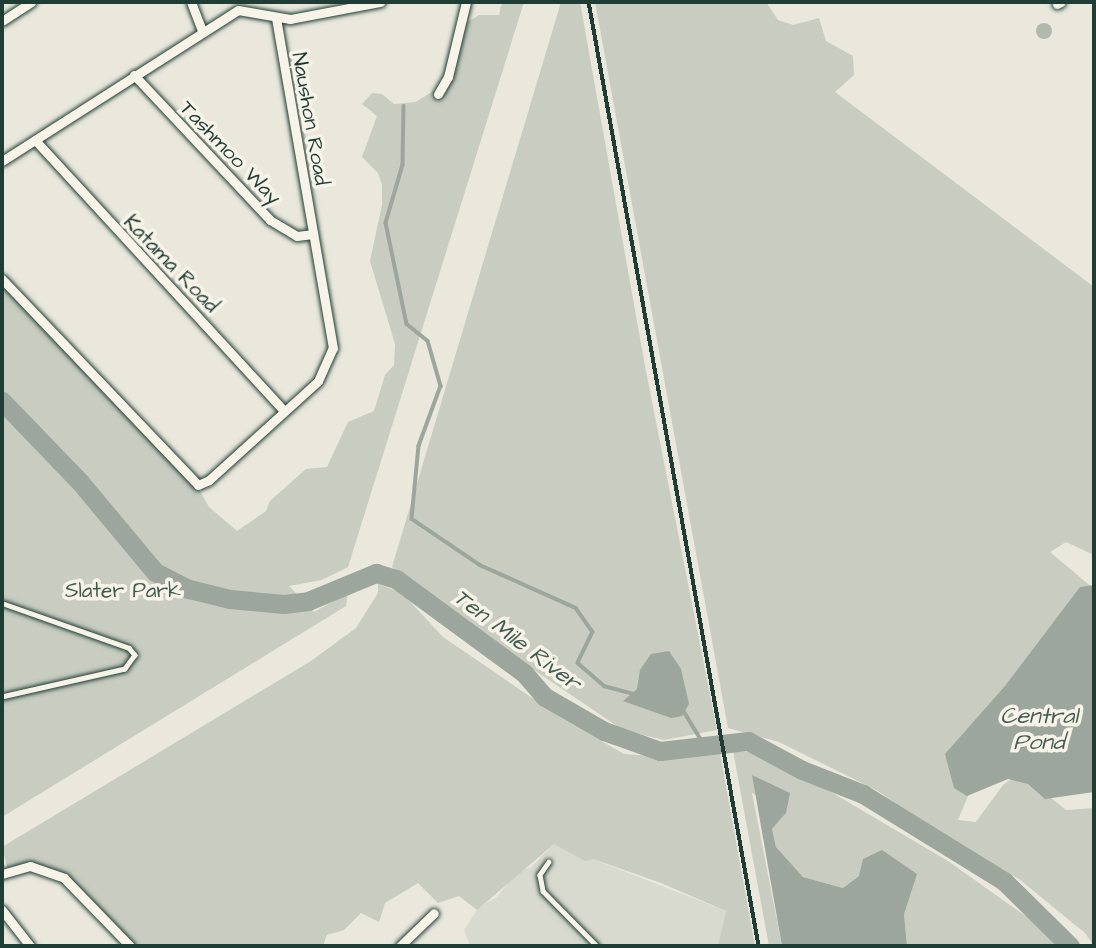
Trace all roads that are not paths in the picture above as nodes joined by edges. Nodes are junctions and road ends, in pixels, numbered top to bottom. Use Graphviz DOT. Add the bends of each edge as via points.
graph roads {
  1 [pos="31,2"];
  2 [pos="191,2"];
  3 [pos="380,2"];
  4 [pos="466,2"];
  5 [pos="276,18"];
  6 [pos="2,21"];
  7 [pos="202,32"];
  8 [pos="134,75"];
  9 [pos="438,94"];
  10 [pos="35,140"];
  11 [pos="2,161"];
  12 [pos="313,234"];
  13 [pos="2,279"];
  14 [pos="284,411"];
  15 [pos="2,603"];
  16 [pos="2,697"];
  17 [pos="549,862"];
  18 [pos="2,874"];
  19 [pos="2,910"];
  20 [pos="434,913"];
  21 [pos="30,946"];
  22 [pos="130,946"];
  23 [pos="400,946"];
  24 [pos="597,946"];
  1 -- 6 [label="street"];
  2 -- 7 [label="street"];
  3 -- 5 [label="street"];
  4 -- 9 [label="street" via="448,77"];
  5 -- 7 [label="street" via="239,10"];
  5 -- 12 [label="street, Naushon Road"];
  7 -- 8 [label="street"];
  8 -- 10 [label="street"];
  8 -- 12 [label="street, Tashmoo Way" via="270,220 297,236"];
  10 -- 11 [label="street"];
  10 -- 14 [label="street, Katama Road"];
  12 -- 14 [label="street, Naushon Road" via="333,348 326,371"];
  13 -- 14 [label="street, Naushon Road" via="198,485"];
  15 -- 16 [label="lane" via="130,648 135,655 125,669"];
  17 -- 24 [label="lane" via="540,875 543,891"];
  18 -- 22 [label="street" via="30,866 64,878"];
  19 -- 21 [label="street"];
  20 -- 23 [label="street"];
}
